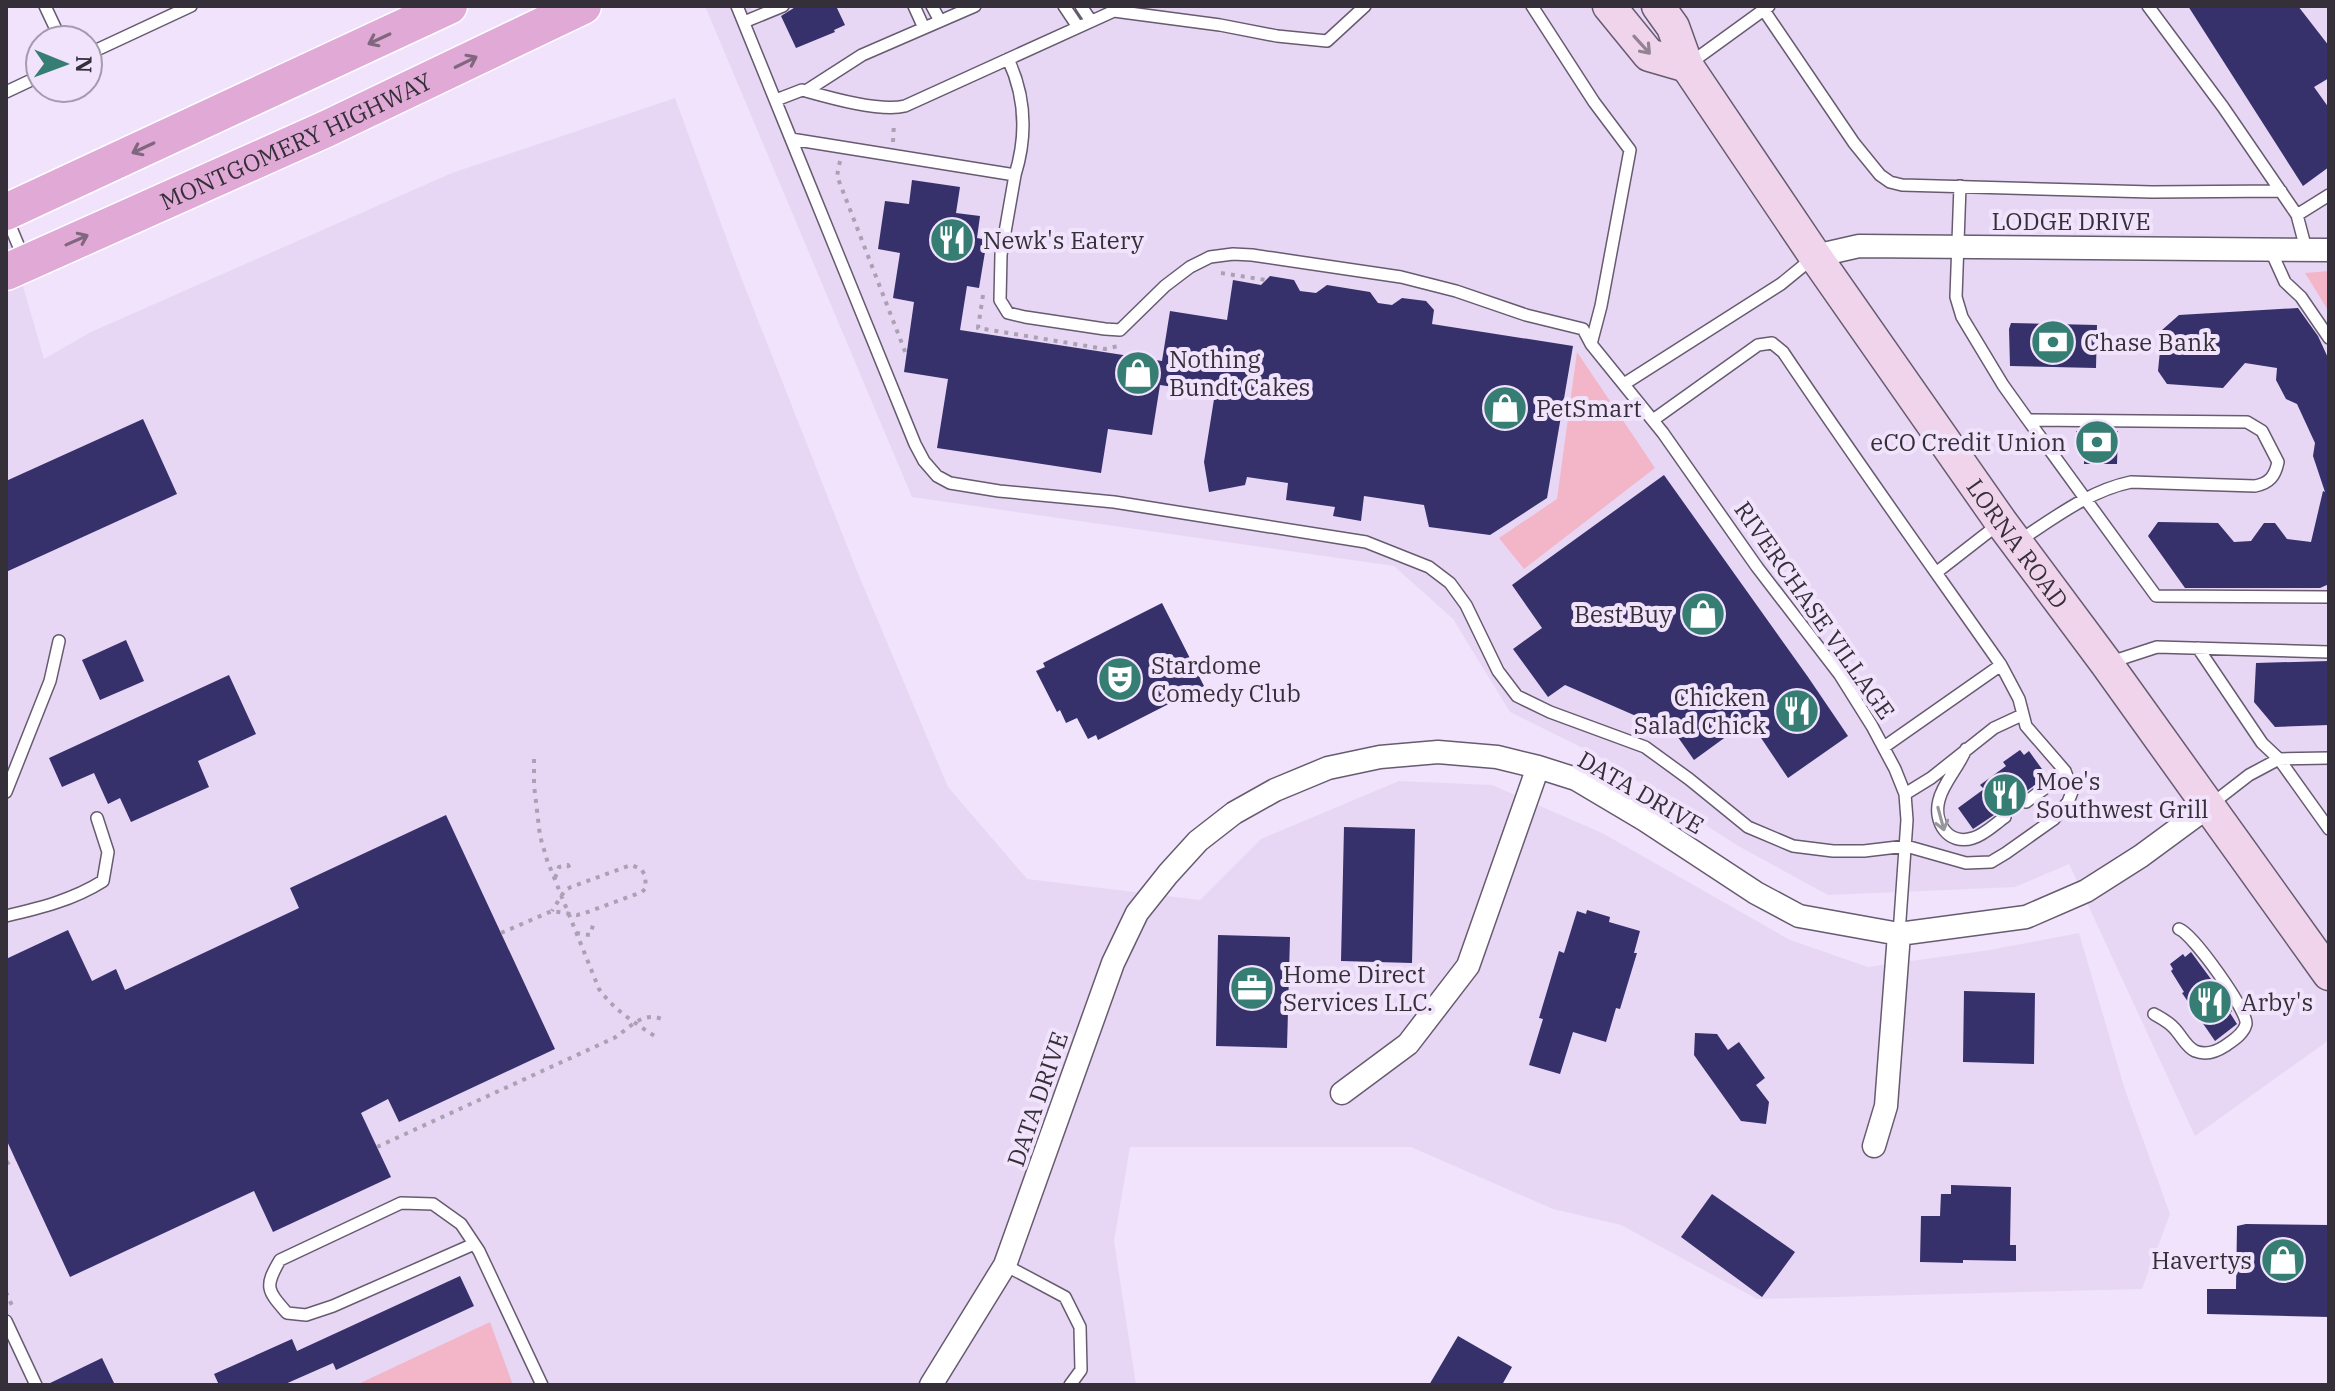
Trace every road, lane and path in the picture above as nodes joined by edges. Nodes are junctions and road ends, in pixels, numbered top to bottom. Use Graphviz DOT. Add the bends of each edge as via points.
graph roads {
  1 [pos="191,6"];
  2 [pos="583,6"];
  3 [pos="737,6"];
  4 [pos="783,6"];
  5 [pos="914,6"];
  6 [pos="932,6"];
  7 [pos="975,6"];
  8 [pos="1064,6"];
  9 [pos="1081,6"];
  10 [pos="1365,6"];
  11 [pos="1532,6"];
  12 [pos="1609,6"];
  13 [pos="1658,6"];
  14 [pos="2148,6"];
  15 [pos="442,7"];
  16 [pos="1765,7"];
  17 [pos="940,21"];
  18 [pos="1091,21"];
  19 [pos="744,22"];
  20 [pos="1078,27"];
  21 [pos="924,28"];
  22 [pos="104,47"];
  23 [pos="1008,59"];
  24 [pos="1687,66"];
  25 [pos="806,91"];
  26 [pos="776,100"];
  27 [pos="791,139"];
  28 [pos="1015,175"];
  29 [pos="1960,186"];
  30 [pos="2281,191"];
  31 [pos="2329,195"];
  32 [pos="6,214"];
  33 [pos="2297,215"];
  34 [pos="1957,247"];
  35 [pos="2270,248"];
  36 [pos="2306,249"];
  37 [pos="2329,250"];
  38 [pos="1815,256"];
  39 [pos="16,268"];
  40 [pos="2329,338"];
  41 [pos="1591,344"];
  42 [pos="1624,384"];
  43 [pos="1653,420"];
  44 [pos="2028,420"];
  45 [pos="2085,499"];
  46 [pos="2009,532"];
  47 [pos="1937,572"];
  48 [pos="2329,597"];
  49 [pos="59,641"];
  50 [pos="2198,648"];
  51 [pos="2329,652"];
  52 [pos="2106,663"];
  53 [pos="2001,665"];
  54 [pos="2022,715"];
  55 [pos="1884,747"];
  56 [pos="1966,749"];
  57 [pos="2329,758"];
  58 [pos="534,759"];
  59 [pos="2279,759"];
  60 [pos="1538,767"];
  61 [pos="2065,771"];
  62 [pos="6,792"];
  63 [pos="1905,794"];
  64 [pos="2026,802"];
  65 [pos="2209,806"];
  66 [pos="2005,817"];
  67 [pos="97,818"];
  68 [pos="2329,829"];
  69 [pos="1906,846"];
  70 [pos="571,871"];
  71 [pos="555,878"];
  72 [pos="561,896"];
  73 [pos="552,911"];
  74 [pos="6,914"];
  75 [pos="569,914"];
  76 [pos="593,925"];
  77 [pos="2179,929"];
  78 [pos="501,933"];
  79 [pos="576,933"];
  80 [pos="1899,934"];
  81 [pos="2326,964"];
  82 [pos="2154,1014"];
  83 [pos="662,1019"];
  84 [pos="635,1022"];
  85 [pos="656,1037"];
  86 [pos="1342,1093"];
  87 [pos="1874,1146"];
  88 [pos="377,1147"];
  89 [pos="15,1159"];
  90 [pos="6,1164"];
  91 [pos="474,1244"];
  92 [pos="1005,1265"];
  93 [pos="6,1321"];
  94 [pos="36,1385"];
  95 [pos="542,1385"];
  96 [pos="931,1385"];
  97 [pos="1070,1385"];
  1 -- 22 [label="lane"];
  39 -- 2 [label="main road, MONTGOMERY HIGHWAY, one-way"];
  3 -- 19 [label="lane"];
  4 -- 19 [label="lane"];
  5 -- 21 [label="lane"];
  6 -- 17 [label="lane"];
  7 -- 17 [label="lane"];
  8 -- 20 [label="lane"];
  9 -- 18 [label="lane"];
  10 -- 18 [label="lane" via="1327,41 1114,11"];
  11 -- 41 [label="lane" via="1630,150"];
  12 -- 24 [label="street, one-way" via="1649,55"];
  13 -- 24 [label="street, LORNA ROAD" via="1673,27"];
  14 -- 30 [label="lane"];
  15 -- 32 [label="main road, one-way"];
  16 -- 24 [label="lane"];
  16 -- 29 [label="lane" via="1880,175 1902,185"];
  17 -- 21 [label="lane"];
  18 -- 20 [label="lane"];
  19 -- 26 [label="lane"];
  20 -- 23 [label="lane"];
  21 -- 25 [label="lane" via="862,55"];
  23 -- 25 [label="lane" via="895,109"];
  23 -- 28 [label="lane" via="1025,113"];
  24 -- 38 [label="street, LORNA ROAD"];
  25 -- 26 [label="lane"];
  26 -- 27 [label="lane"];
  27 -- 28 [label="lane"];
  27 -- 69 [label="lane" via="915,444 937,476 950,483 1128,504 1378,546 1429,567 1450,583 1517,696 1645,747 1748,827 1793,846 1864,851"];
  28 -- 41 [label="lane, RIVERCHASE VILLAGE" via="999,279 1000,300 1008,313 1120,330 1190,267 1210,257 1252,255 1401,277 1456,291 1583,329"];
  29 -- 30 [label="lane"];
  29 -- 34 [label="lane"];
  30 -- 33 [label="lane"];
  31 -- 33 [label="lane"];
  32 -- 39 [label="lane"];
  33 -- 36 [label="lane"];
  34 -- 35 [label="street, LODGE DRIVE"];
  34 -- 38 [label="street, LODGE DRIVE" via="1859,246"];
  34 -- 44 [label="lane" via="1956,297 1962,317"];
  35 -- 36 [label="street, LODGE DRIVE"];
  35 -- 40 [label="lane" via="2285,282"];
  36 -- 37 [label="street, LODGE DRIVE"];
  38 -- 42 [label="lane" via="1781,284"];
  38 -- 46 [label="street, LORNA ROAD"];
  41 -- 42 [label="lane, RIVERCHASE VILLAGE"];
  42 -- 43 [label="lane, RIVERCHASE VILLAGE"];
  43 -- 47 [label="lane" via="1758,345 1772,343"];
  43 -- 55 [label="lane, RIVERCHASE VILLAGE" via="1840,675"];
  44 -- 45 [label="lane"];
  44 -- 45 [label="lane" via="2247,422 2262,431 2278,462 2275,475 2255,486 2131,482"];
  45 -- 46 [label="lane"];
  45 -- 48 [label="lane" via="2156,596"];
  46 -- 47 [label="lane"];
  46 -- 52 [label="street, LORNA ROAD"];
  47 -- 53 [label="lane"];
  49 -- 62 [label="lane" via="50,681"];
  50 -- 51 [label="lane"];
  50 -- 52 [label="lane" via="2157,647"];
  50 -- 59 [label="lane" via="2262,743"];
  52 -- 65 [label="street, LORNA ROAD"];
  53 -- 54 [label="lane"];
  53 -- 55 [label="lane"];
  54 -- 56 [label="lane"];
  54 -- 61 [label="lane"];
  55 -- 63 [label="lane, RIVERCHASE VILLAGE"];
  56 -- 63 [label="lane"];
  56 -- 66 [label="lane, one-way" via="1940,796 1941,827 1954,838 1970,839"];
  57 -- 59 [label="lane"];
  58 -- 71 [label="path" via="540,836"];
  59 -- 65 [label="lane"];
  59 -- 68 [label="lane"];
  60 -- 80 [label="street, DATA DRIVE" via="1576,779 1799,916"];
  60 -- 86 [label="street" via="1468,966 1408,1044"];
  60 -- 92 [label="street, DATA DRIVE" via="1438,752 1341,765 1275,790 1198,841 1137,913 1113,963"];
  61 -- 64 [label="lane"];
  61 -- 69 [label="lane" via="2072,792 2068,802 2054,819 1991,862 1966,863"];
  63 -- 69 [label="lane, RIVERCHASE VILLAGE"];
  65 -- 80 [label="street, DATA DRIVE" via="2086,891 2026,917"];
  65 -- 81 [label="street, LORNA ROAD"];
  67 -- 74 [label="lane" via="108,852 103,881 50,905"];
  69 -- 80 [label="lane, RIVERCHASE VILLAGE"];
  70 -- 71 [label="path" via="568,865 559,867"];
  71 -- 72 [label="path"];
  72 -- 73 [label="path"];
  72 -- 75 [label="path"];
  72 -- 75 [label="path" via="571,887 631,865 645,875 642,892"];
  73 -- 75 [label="path"];
  73 -- 78 [label="path"];
  75 -- 79 [label="path"];
  76 -- 79 [label="path" via="590,935"];
  77 -- 82 [label="lane" via="2209,961 2246,1025 2218,1051 2202,1052 2194,1051 2174,1027"];
  79 -- 84 [label="path" via="599,989"];
  80 -- 87 [label="street" via="1886,1106"];
  83 -- 84 [label="path"];
  84 -- 85 [label="path"];
  84 -- 88 [label="path" via="614,1038"];
  89 -- 90 [label="path"];
  91 -- 91 [label="lane" via="461,1224 433,1204 401,1203 280,1260 270,1277 271,1295 287,1313 306,1315"];
  91 -- 95 [label="lane"];
  92 -- 96 [label="street, DATA DRIVE"];
  92 -- 97 [label="lane" via="1065,1297 1080,1327 1081,1370"];
  93 -- 94 [label="lane"];
}
